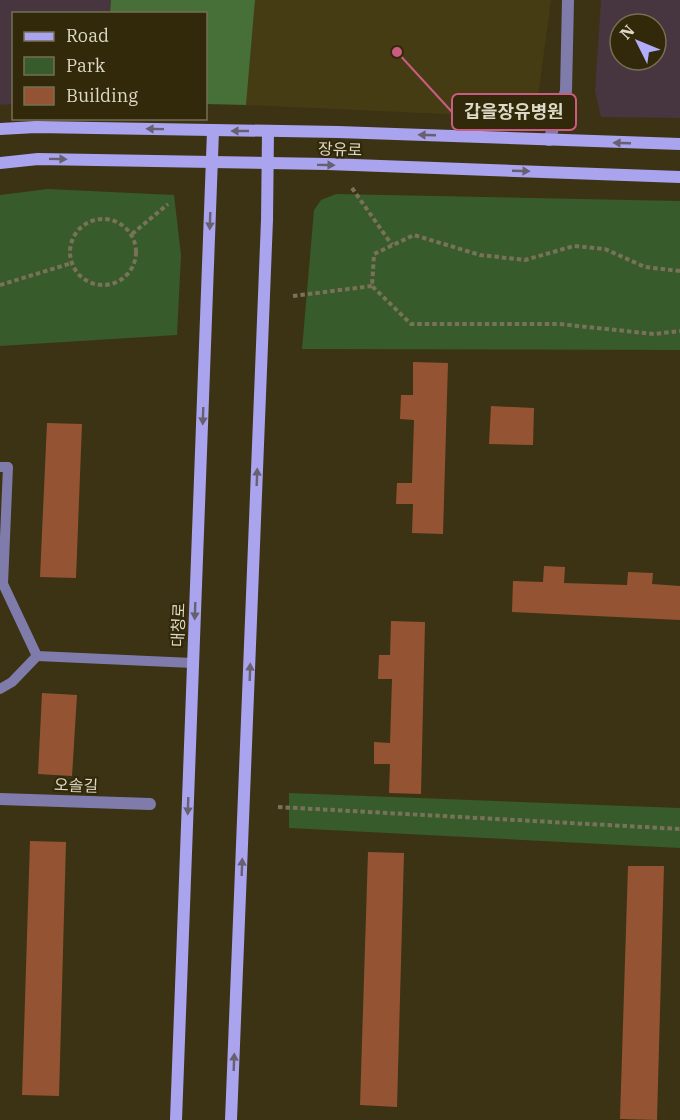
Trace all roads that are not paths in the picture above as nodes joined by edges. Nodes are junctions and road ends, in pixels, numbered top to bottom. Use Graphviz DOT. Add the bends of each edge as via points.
graph roads {
  1 [pos="568,0"];
  2 [pos="0,129"];
  3 [pos="213,131"];
  4 [pos="267,131"];
  5 [pos="549,140"];
  6 [pos="680,144"];
  7 [pos="0,163"];
  8 [pos="211,163"];
  9 [pos="268,164"];
  10 [pos="680,177"];
  11 [pos="0,467"];
  12 [pos="3,518"];
  13 [pos="1,584"];
  14 [pos="37,656"];
  15 [pos="193,663"];
  16 [pos="0,689"];
  17 [pos="0,799"];
  18 [pos="150,804"];
  19 [pos="176,1120"];
  20 [pos="231,1120"];
  1 -- 5 [label="street" via="566,91"];
  3 -- 2 [label="main road, 장유로, one-way"];
  4 -- 3 [label="main road, 장유로, one-way"];
  3 -- 8 [label="main road, 대청로"];
  5 -- 4 [label="main road, 장유로, one-way"];
  4 -- 9 [label="main road"];
  6 -- 5 [label="main road, 장유로, one-way"];
  7 -- 8 [label="main road, 장유로, one-way" via="38,159"];
  8 -- 9 [label="main road, 장유로"];
  8 -- 15 [label="main road, 대청로, one-way"];
  9 -- 10 [label="main road, 장유로, one-way"];
  20 -- 9 [label="main road, one-way"];
  11 -- 12 [label="lane" via="8,467"];
  12 -- 13 [label="lane"];
  13 -- 14 [label="lane"];
  14 -- 15 [label="lane"];
  14 -- 16 [label="lane"];
  15 -- 19 [label="main road, 대청로, one-way"];
  17 -- 18 [label="street, 오솔길"];
}
